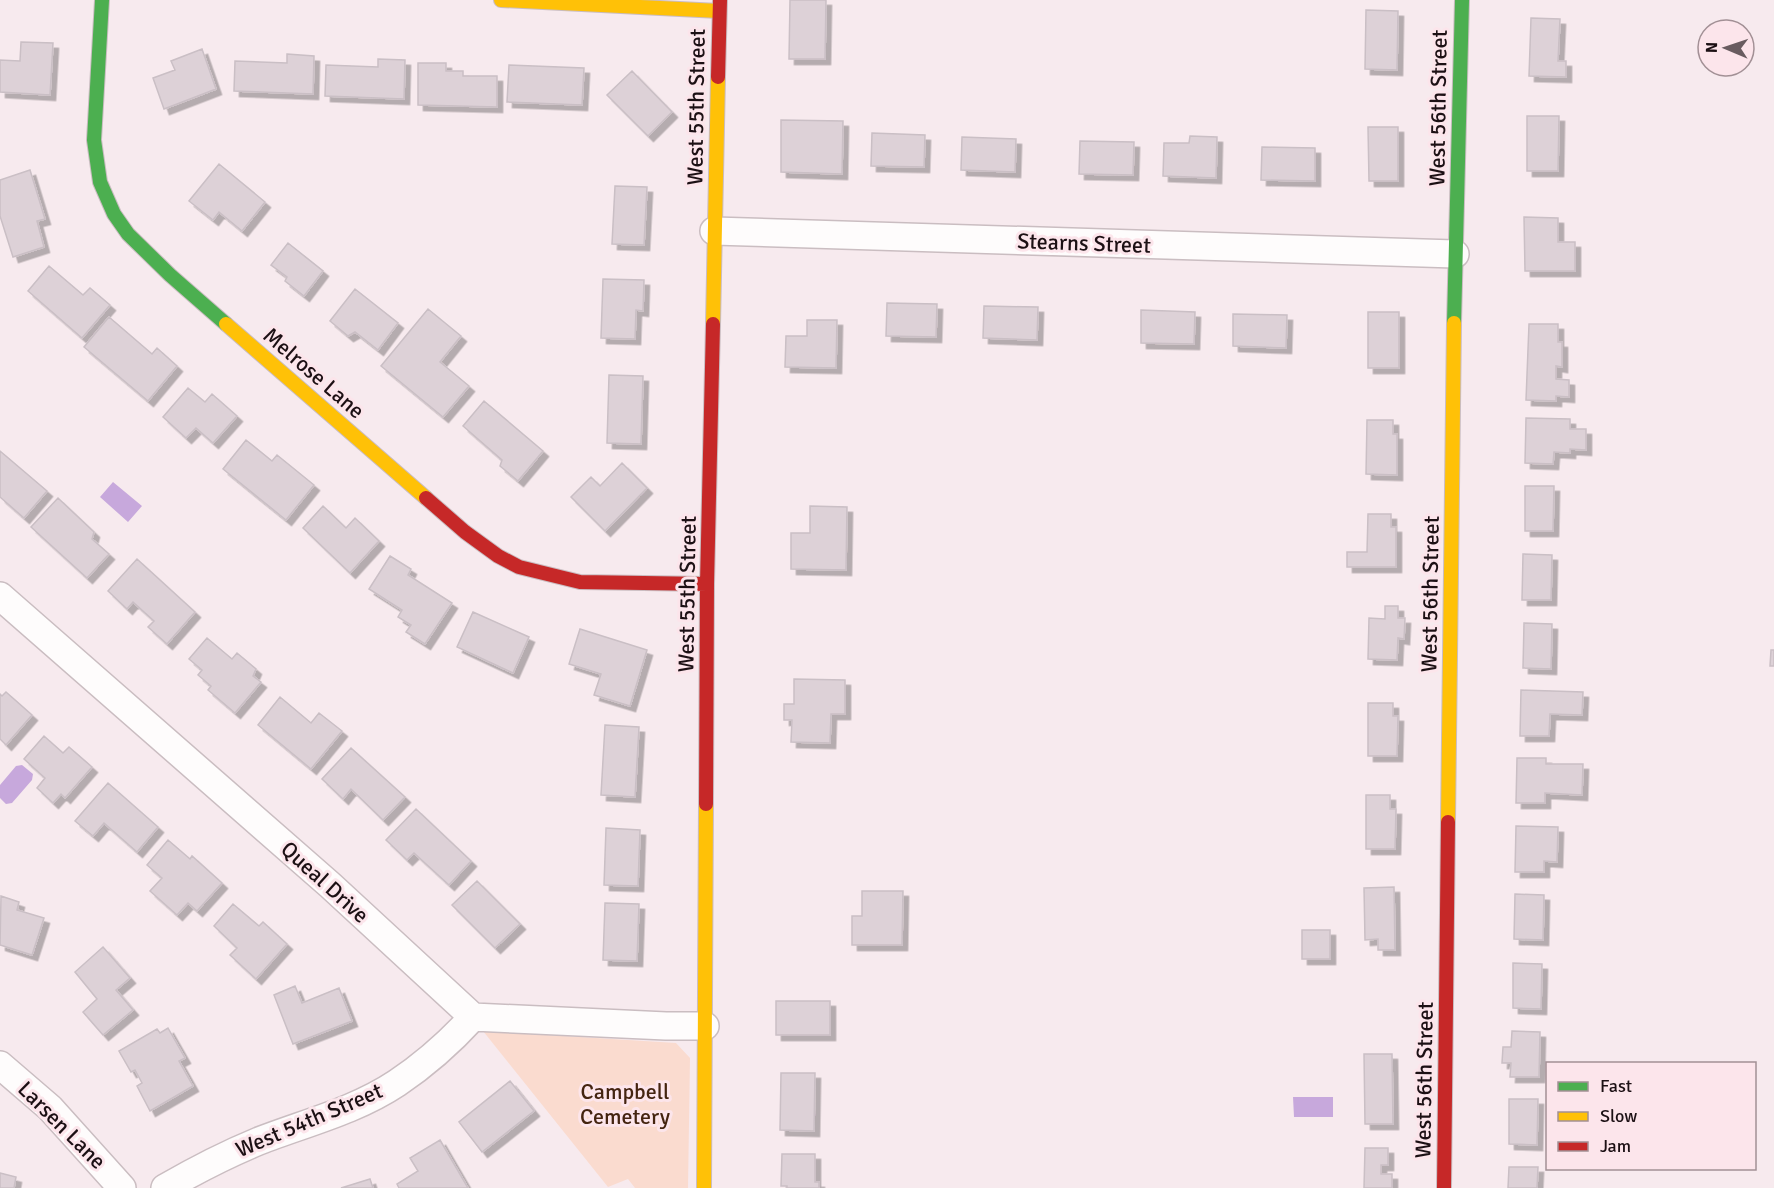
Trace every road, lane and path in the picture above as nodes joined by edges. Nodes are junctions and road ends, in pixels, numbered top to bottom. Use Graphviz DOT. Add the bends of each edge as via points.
graph roads {
  1 [pos="102,0"];
  2 [pos="501,0"];
  3 [pos="1462,0"];
  4 [pos="719,6"];
  5 [pos="714,231"];
  6 [pos="1455,254"];
  7 [pos="707,584"];
  8 [pos="0,596"];
  9 [pos="473,1017"];
  10 [pos="705,1026"];
  11 [pos="0,1065"];
  12 [pos="122,1188"];
  13 [pos="165,1188"];
  14 [pos="704,1188"];
  15 [pos="1444,1188"];
  1 -- 7 [label="street, Melrose Lane" via="94,140 100,182 128,234 161,267 465,532 498,556 519,567 580,582"];
  2 -- 4 [label="street"];
  3 -- 6 [label="street, West 56th Street"];
  4 -- 5 [label="street, West 55th Street"];
  5 -- 6 [label="street, Stearns Street"];
  5 -- 7 [label="street, West 55th Street"];
  6 -- 15 [label="street, West 56th Street"];
  7 -- 10 [label="street, West 55th Street"];
  8 -- 9 [label="street, Queal Drive" via="330,885"];
  9 -- 10 [label="street"];
  9 -- 13 [label="street, West 54th Street" via="451,1041 397,1083 343,1112 213,1161"];
  10 -- 14 [label="street, West 55th Street"];
  11 -- 12 [label="street, Larsen Lane" via="50,1108"];
}
